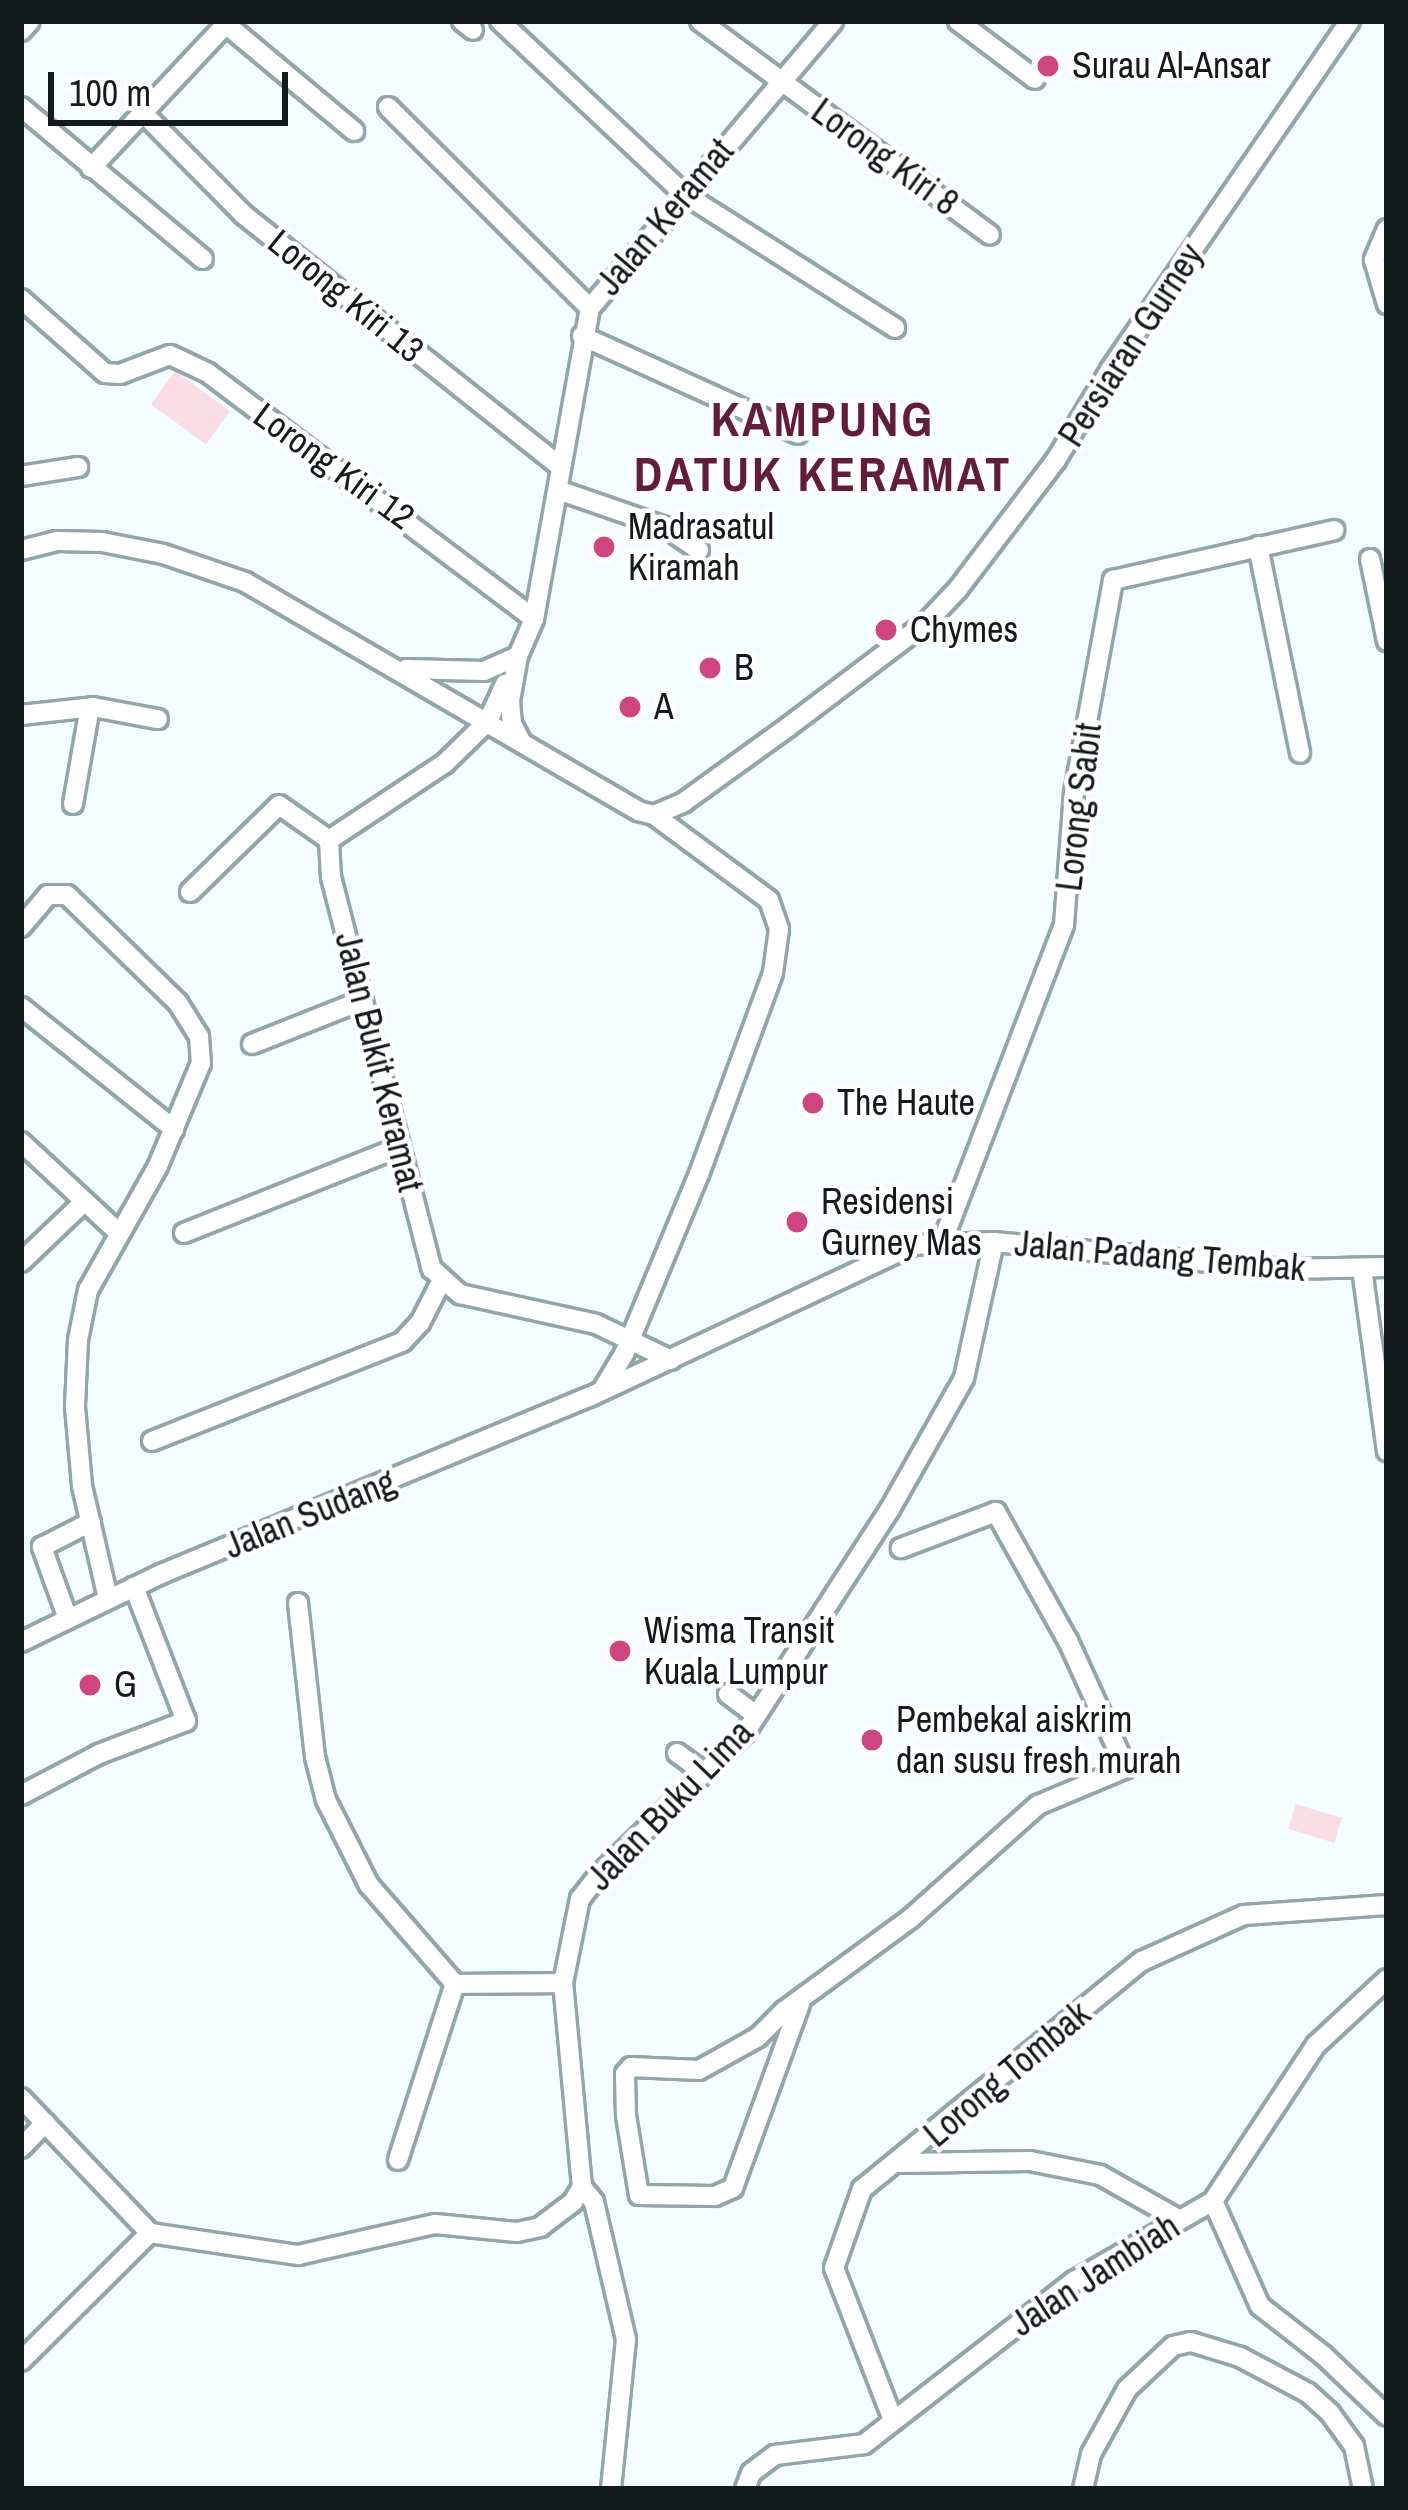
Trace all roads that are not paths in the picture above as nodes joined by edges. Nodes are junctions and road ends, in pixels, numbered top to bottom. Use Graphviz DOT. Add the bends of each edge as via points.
graph roads {
  1 [pos="30,21"];
  2 [pos="500,21"];
  3 [pos="700,21"];
  4 [pos="833,21"];
  5 [pos="958,21"];
  6 [pos="1351,21"];
  7 [pos="224,23"];
  8 [pos="21,31"];
  9 [pos="1035,79"];
  10 [pos="781,80"];
  11 [pos="388,106"];
  12 [pos="21,107"];
  13 [pos="144,113"];
  14 [pos="354,131"];
  15 [pos="91,168"];
  16 [pos="684,194"];
  17 [pos="1387,229"];
  18 [pos="990,235"];
  19 [pos="203,259"];
  20 [pos="21,298"];
  21 [pos="1387,304"];
  22 [pos="590,308"];
  23 [pos="895,328"];
  24 [pos="582,336"];
  25 [pos="798,434"];
  26 [pos="560,466"];
  27 [pos="78,467"];
  28 [pos="21,476"];
  29 [pos="557,490"];
  30 [pos="1334,530"];
  31 [pos="1258,546"];
  32 [pos="21,550"];
  33 [pos="699,550"];
  34 [pos="1370,559"];
  35 [pos="534,620"];
  36 [pos="1387,641"];
  37 [pos="518,656"];
  38 [pos="396,668"];
  39 [pos="90,707"];
  40 [pos="21,716"];
  41 [pos="158,719"];
  42 [pos="488,722"];
  43 [pos="521,742"];
  44 [pos="1300,753"];
  45 [pos="74,804"];
  46 [pos="654,815"];
  47 [pos="328,841"];
  48 [pos="190,892"];
  49 [pos="21,927"];
  50 [pos="363,1000"];
  51 [pos="24,1016"];
  52 [pos="252,1044"];
  53 [pos="173,1129"];
  54 [pos="21,1142"];
  55 [pos="400,1147"];
  56 [pos="85,1201"];
  57 [pos="118,1232"];
  58 [pos="184,1232"];
  59 [pos="943,1240"];
  60 [pos="994,1242"];
  61 [pos="23,1258"];
  62 [pos="1387,1267"];
  63 [pos="1362,1269"];
  64 [pos="442,1280"];
  65 [pos="629,1340"];
  66 [pos="670,1360"];
  67 [pos="602,1391"];
  68 [pos="152,1441"];
  69 [pos="1387,1451"];
  70 [pos="91,1522"];
  71 [pos="901,1548"];
  72 [pos="134,1587"];
  73 [pos="108,1599"];
  74 [pos="298,1603"];
  75 [pos="68,1618"];
  76 [pos="21,1642"];
  77 [pos="728,1694"];
  78 [pos="756,1715"];
  79 [pos="677,1753"];
  80 [pos="704,1773"];
  81 [pos="21,1795"];
  82 [pos="1387,1905"];
  83 [pos="1387,1979"];
  84 [pos="563,1983"];
  85 [pos="454,1984"];
  86 [pos="800,2003"];
  87 [pos="21,2098"];
  88 [pos="45,2123"];
  89 [pos="21,2148"];
  90 [pos="398,2160"];
  91 [pos="900,2163"];
  92 [pos="582,2187"];
  93 [pos="1213,2200"];
  94 [pos="1178,2219"];
  95 [pos="150,2233"];
  96 [pos="21,2361"];
  97 [pos="1387,2416"];
  98 [pos="893,2420"];
  99 [pos="611,2489"];
  100 [pos="746,2489"];
  101 [pos="1083,2489"];
  102 [pos="1363,2489"];
  1 -- 8 [label="street"];
  2 -- 16 [label="street"];
  3 -- 10 [label="street, Lorong Kiri 8"];
  4 -- 10 [label="street, Jalan Keramat"];
  5 -- 9 [label="street"];
  6 -- 46 [label="street, Persiaran Gurney" via="1056,460 958,589 788,727"];
  7 -- 13 [label="street"];
  7 -- 14 [label="street"];
  10 -- 16 [label="street, Jalan Keramat"];
  10 -- 18 [label="street, Lorong Kiri 8"];
  11 -- 22 [label="street"];
  12 -- 15 [label="street"];
  13 -- 15 [label="street"];
  13 -- 26 [label="street, Lorong Kiri 13" via="244,214"];
  15 -- 19 [label="street"];
  16 -- 22 [label="street, Jalan Keramat"];
  16 -- 23 [label="street"];
  17 -- 21 [label="street" via="1374,260"];
  20 -- 35 [label="street, Lorong Kiri 12" via="105,373 170,355 208,373"];
  22 -- 24 [label="street, Jalan Keramat"];
  24 -- 25 [label="street"];
  24 -- 26 [label="street, Jalan Keramat"];
  26 -- 29 [label="street, Jalan Keramat"];
  27 -- 28 [label="street"];
  29 -- 33 [label="street" via="665,527"];
  29 -- 35 [label="street, Jalan Keramat"];
  30 -- 31 [label="street, Lorong Sabit"];
  31 -- 44 [label="street"];
  31 -- 59 [label="street, Lorong Sabit" via="1113,580 1074,793 1064,925"];
  32 -- 38 [label="street" via="57,541 164,554 245,582"];
  34 -- 36 [label="street"];
  35 -- 37 [label="street, Jalan Keramat"];
  37 -- 38 [label="street" via="484,671"];
  37 -- 42 [label="street"];
  37 -- 43 [label="street, Jalan Keramat" via="509,714"];
  38 -- 42 [label="street"];
  39 -- 40 [label="street"];
  39 -- 41 [label="street"];
  39 -- 45 [label="street"];
  42 -- 43 [label="street"];
  42 -- 47 [label="street" via="444,764"];
  43 -- 46 [label="street"];
  46 -- 65 [label="street" via="769,900 779,929 773,973 723,1111"];
  47 -- 48 [label="street" via="279,805"];
  47 -- 50 [label="street, Jalan Bukit Keramat"];
  49 -- 53 [label="street" via="48,895 67,895 178,1003 199,1036 201,1064"];
  50 -- 52 [label="street"];
  50 -- 55 [label="street, Jalan Bukit Keramat"];
  51 -- 53 [label="street"];
  53 -- 57 [label="street"];
  54 -- 56 [label="street"];
  55 -- 58 [label="street"];
  55 -- 64 [label="street, Jalan Bukit Keramat" via="432,1269"];
  56 -- 57 [label="street"];
  56 -- 61 [label="street"];
  57 -- 70 [label="street" via="88,1290 78,1340 75,1407"];
  59 -- 60 [label="street, Jalan Padang Tembak"];
  59 -- 66 [label="street, Jalan Padang Tembak" via="914,1245"];
  60 -- 63 [label="street, Jalan Padang Tembak"];
  60 -- 78 [label="street, Jalan Buku Lima" via="964,1378"];
  62 -- 63 [label="street, Jalan Padang Tembak"];
  63 -- 69 [label="street"];
  64 -- 65 [label="street" via="460,1294 596,1324"];
  64 -- 68 [label="street" via="402,1342"];
  65 -- 66 [label="street"];
  65 -- 67 [label="street"];
  66 -- 67 [label="street, Jalan Sudang"];
  67 -- 72 [label="street, Jalan Sudang"];
  70 -- 73 [label="street"];
  70 -- 75 [label="street" via="42,1547"];
  71 -- 86 [label="street" via="996,1512 1126,1768 1037,1804 937,1897"];
  72 -- 73 [label="street, Jalan Sudang"];
  72 -- 81 [label="street" via="186,1720"];
  73 -- 75 [label="street, Jalan Sudang"];
  74 -- 85 [label="street" via="326,1800 369,1885"];
  75 -- 76 [label="street, Jalan Sudang"];
  77 -- 78 [label="street"];
  78 -- 80 [label="street, Jalan Buku Lima"];
  79 -- 80 [label="street"];
  80 -- 84 [label="street, Jalan Buku Lima" via="580,1900"];
  82 -- 91 [label="street, Lorong Tombak" via="1244,1916 1142,1961"];
  83 -- 93 [label="street, Jalan Jambiah" via="1316,2045"];
  84 -- 85 [label="street"];
  84 -- 92 [label="street, Jalan Buku Lima"];
  85 -- 90 [label="street"];
  86 -- 86 [label="street" via="699,2070 631,2066 626,2116 640,2195 715,2196 733,2188"];
  87 -- 88 [label="street"];
  88 -- 89 [label="street"];
  88 -- 95 [label="street"];
  91 -- 94 [label="street" via="1030,2162 1076,2170"];
  91 -- 98 [label="street, Lorong Tombak" via="862,2189 834,2269"];
  92 -- 95 [label="street" via="556,2218 517,2232 406,2227 298,2255"];
  92 -- 99 [label="street, Jalan Buku Lima" via="594,2202 626,2339"];
  93 -- 94 [label="street, Jalan Jambiah"];
  93 -- 97 [label="street" via="1260,2306"];
  94 -- 98 [label="street, Jalan Jambiah" via="1074,2281"];
  95 -- 96 [label="street"];
  98 -- 100 [label="street, Jalan Jambiah" via="864,2444 775,2455 751,2473"];
  101 -- 102 [label="street" via="1091,2454 1127,2390 1173,2346 1191,2342 1308,2393 1354,2446"];
}
